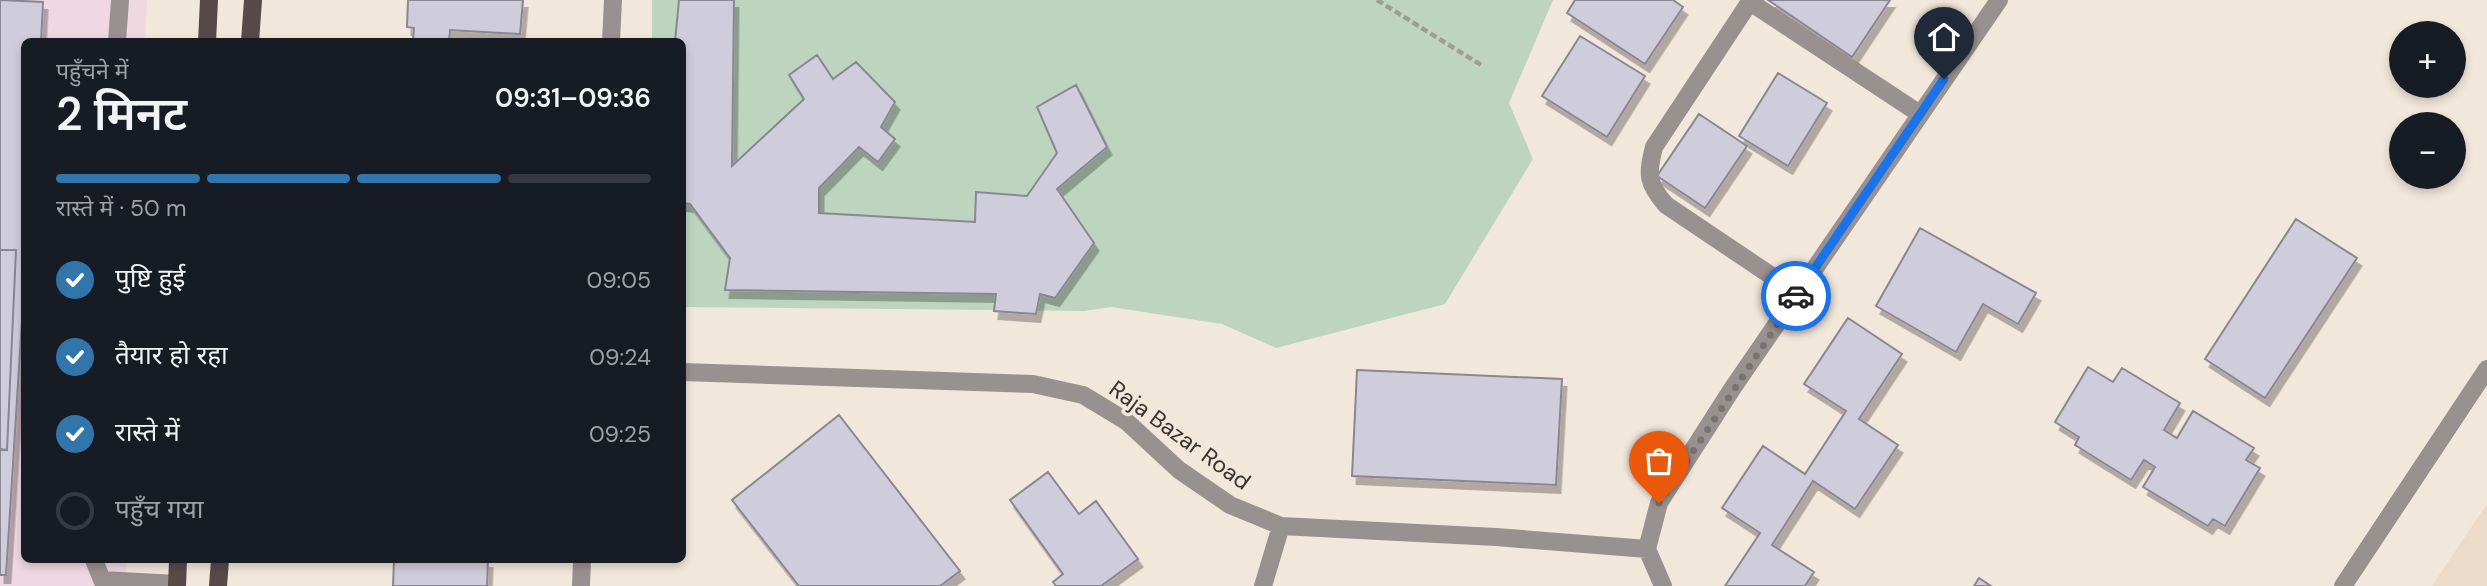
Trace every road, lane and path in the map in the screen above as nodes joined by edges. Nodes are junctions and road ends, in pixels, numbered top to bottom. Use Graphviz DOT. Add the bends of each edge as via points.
graph roads {
  1 [pos="120,0"];
  2 [pos="209,0"];
  3 [pos="253,0"];
  4 [pos="613,0"];
  5 [pos="1377,0"];
  6 [pos="1999,0"];
  7 [pos="1750,1"];
  8 [pos="117,38"];
  9 [pos="207,38"];
  10 [pos="250,38"];
  11 [pos="611,38"];
  12 [pos="1481,65"];
  13 [pos="1920,114"];
  14 [pos="1797,293"];
  15 [pos="2487,369"];
  16 [pos="686,372"];
  17 [pos="1281,526"];
  18 [pos="1647,550"];
  19 [pos="95,563"];
  20 [pos="178,563"];
  21 [pos="220,563"];
  22 [pos="177,585"];
  23 [pos="218,586"];
  24 [pos="1264,586"];
  25 [pos="1663,586"];
  26 [pos="2343,586"];
  1 -- 8 [label="street"];
  2 -- 9 [label="main road"];
  3 -- 10 [label="main road"];
  4 -- 11 [label="street"];
  5 -- 12 [label="path"];
  6 -- 13 [label="street"];
  7 -- 13 [label="street"];
  7 -- 14 [label="street" via="1654,147 1648,170 1652,188 1666,205"];
  13 -- 14 [label="street"];
  14 -- 18 [label="street" via="1659,503"];
  15 -- 26 [label="street"];
  16 -- 17 [label="street, Raja Bazar Road" via="1033,384 1083,395 1126,421 1179,470 1230,505"];
  17 -- 18 [label="street, Raja Bazar Road"];
  17 -- 24 [label="street"];
  18 -- 25 [label="street"];
  19 -- 22 [label="street" via="102,580"];
  20 -- 22 [label="main road"];
  21 -- 23 [label="main road"];
}
